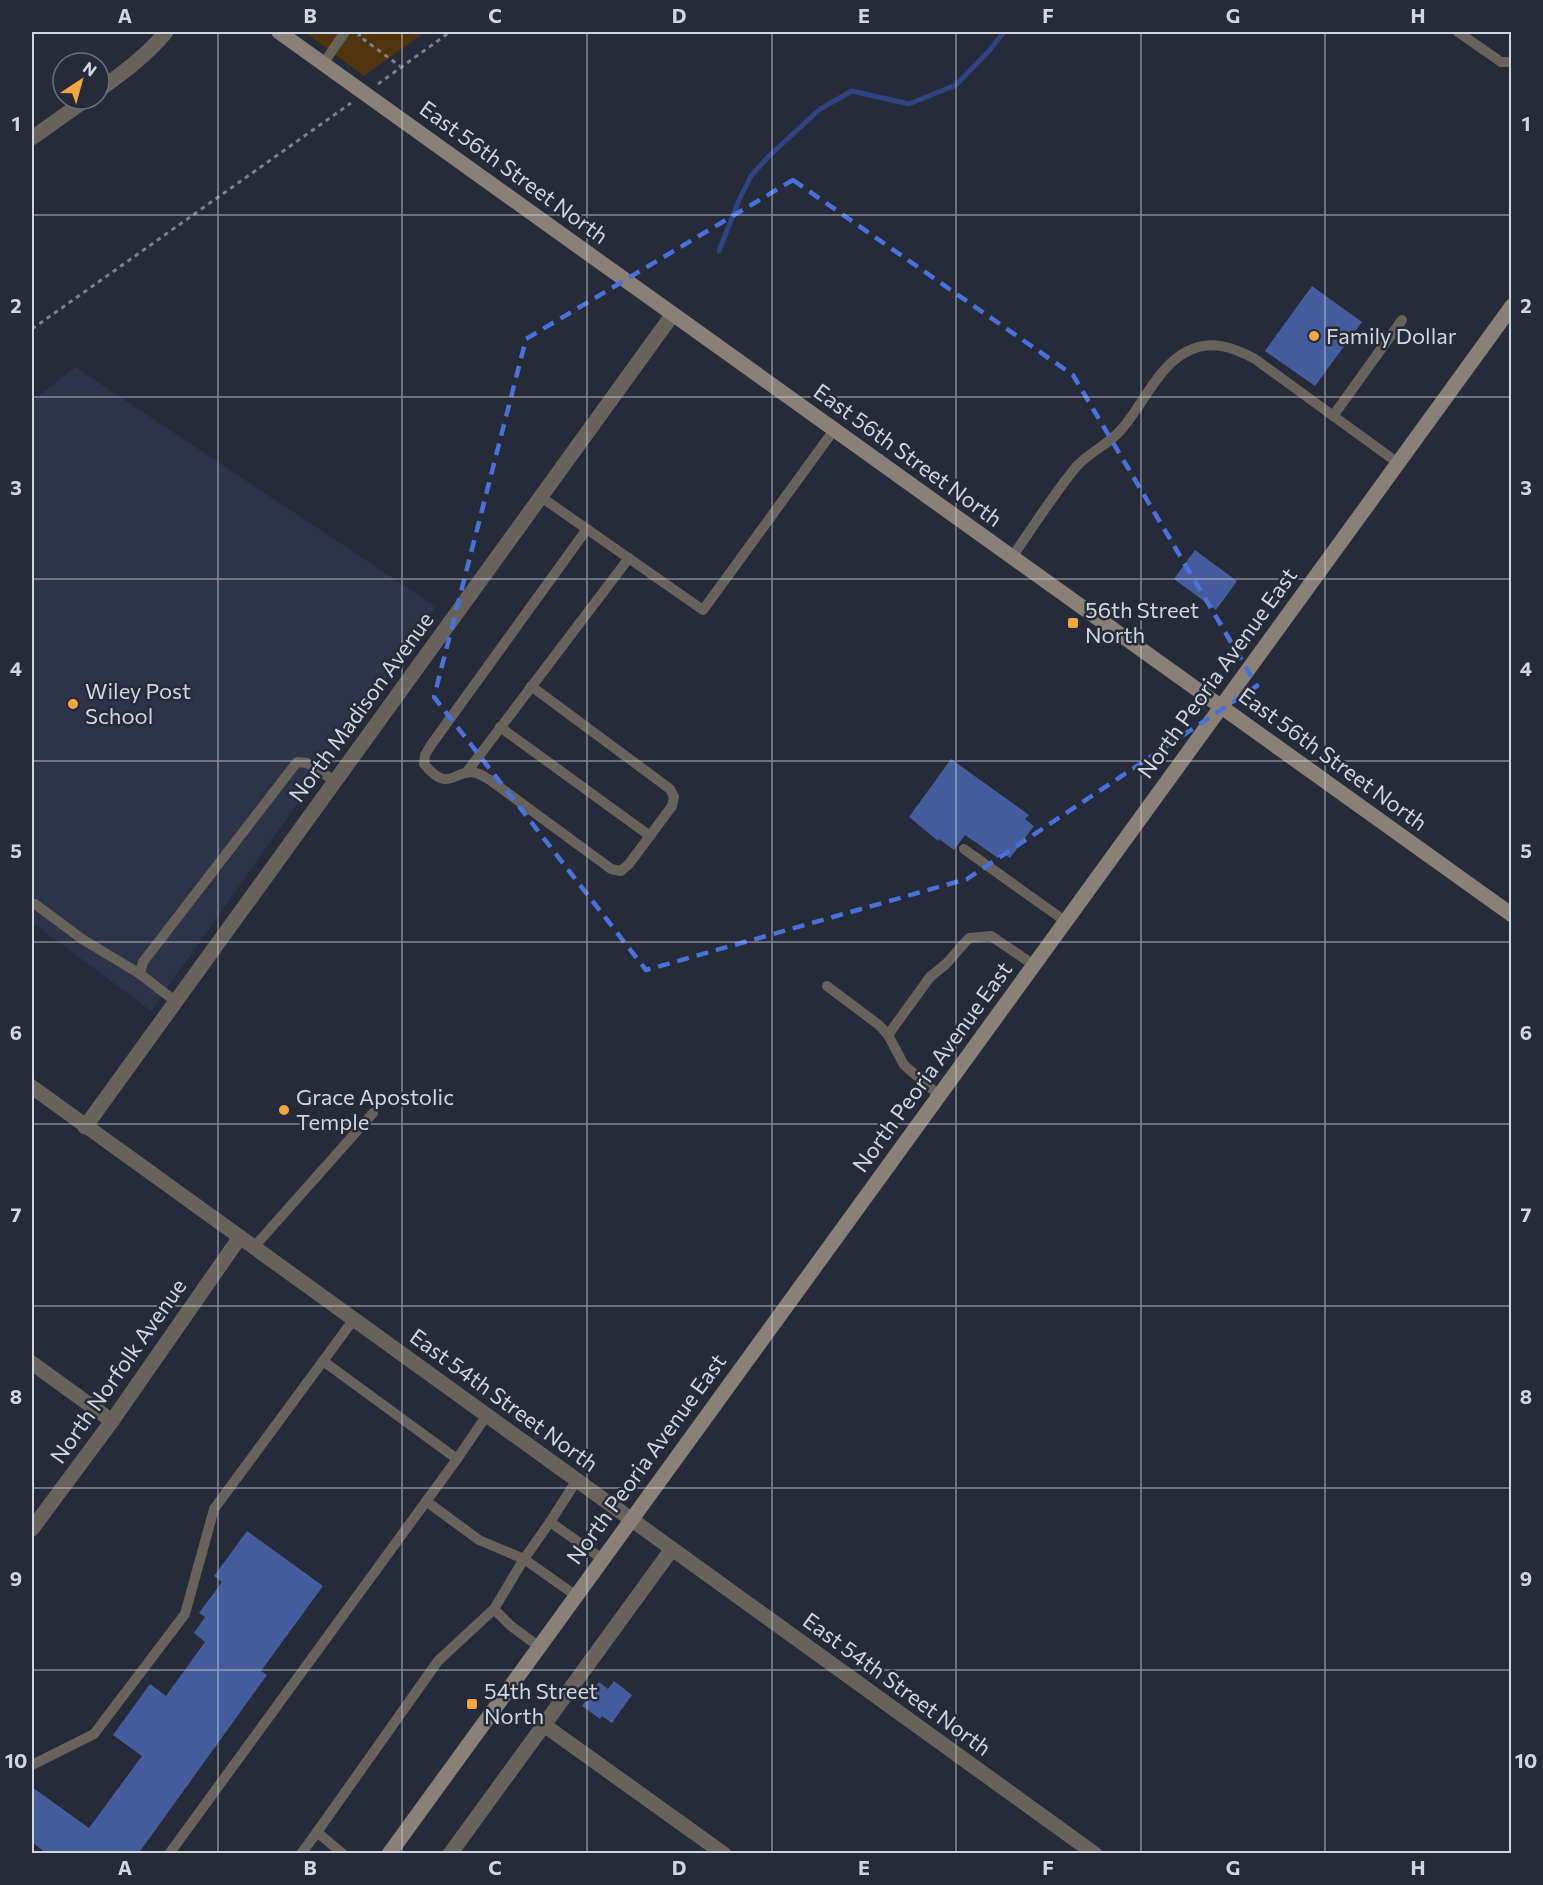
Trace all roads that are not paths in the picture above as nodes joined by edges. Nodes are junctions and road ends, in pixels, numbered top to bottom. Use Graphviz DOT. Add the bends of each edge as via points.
graph roads {
  1 [pos="166,32"];
  2 [pos="279,32"];
  3 [pos="345,32"];
  4 [pos="1458,32"];
  5 [pos="1512,62"];
  6 [pos="323,64"];
  7 [pos="111,80"];
  8 [pos="70,111"];
  9 [pos="32,138"];
  10 [pos="1512,306"];
  11 [pos="673,314"];
  12 [pos="1402,320"];
  13 [pos="1333,416"];
  14 [pos="834,430"];
  15 [pos="1398,463"];
  16 [pos="541,497"];
  17 [pos="587,529"];
  18 [pos="1012,557"];
  19 [pos="629,558"];
  20 [pos="531,686"];
  21 [pos="1221,707"];
  22 [pos="500,727"];
  23 [pos="466,773"];
  24 [pos="335,781"];
  25 [pos="650,836"];
  26 [pos="964,849"];
  27 [pos="35,904"];
  28 [pos="1512,915"];
  29 [pos="1065,921"];
  30 [pos="1034,965"];
  31 [pos="140,974"];
  32 [pos="827,986"];
  33 [pos="176,1001"];
  34 [pos="888,1035"];
  35 [pos="32,1088"];
  36 [pos="939,1095"];
  37 [pos="373,1113"];
  38 [pos="85,1126"];
  39 [pos="240,1237"];
  40 [pos="254,1247"];
  41 [pos="354,1319"];
  42 [pos="323,1361"];
  43 [pos="32,1363"];
  44 [pos="487,1415"];
  45 [pos="112,1420"];
  46 [pos="457,1459"];
  47 [pos="577,1480"];
  48 [pos="426,1501"];
  49 [pos="630,1519"];
  50 [pos="550,1522"];
  51 [pos="32,1529"];
  52 [pos="672,1550"];
  53 [pos="601,1558"];
  54 [pos="524,1559"];
  55 [pos="575,1595"];
  56 [pos="494,1609"];
  57 [pos="538,1646"];
  58 [pos="544,1725"];
  59 [pos="32,1765"];
  60 [pos="317,1832"];
  61 [pos="169,1854"];
  62 [pos="301,1854"];
  63 [pos="343,1854"];
  64 [pos="389,1854"];
  65 [pos="450,1854"];
  66 [pos="724,1854"];
  67 [pos="1095,1854"];
  1 -- 7 [label="street"];
  2 -- 6 [label="main road, East 56th Street North"];
  3 -- 6 [label="lane"];
  4 -- 5 [label="lane" via="1501,62"];
  6 -- 11 [label="main road, East 56th Street North"];
  8 -- 9 [label="street"];
  10 -- 15 [label="main road, North Peoria Avenue East"];
  11 -- 14 [label="main road, East 56th Street North"];
  11 -- 16 [label="street, North Madison Avenue"];
  12 -- 13 [label="lane"];
  13 -- 15 [label="lane"];
  13 -- 18 [label="lane" via="1240,351 1204,345 1185,352 1167,366 1117,434 1077,466"];
  14 -- 18 [label="main road, East 56th Street North"];
  14 -- 19 [label="lane" via="703,610"];
  15 -- 21 [label="main road, North Peoria Avenue East"];
  16 -- 17 [label="lane"];
  16 -- 24 [label="street, North Madison Avenue"];
  17 -- 19 [label="lane"];
  17 -- 23 [label="lane" via="425,755 424,764 443,779"];
  18 -- 21 [label="main road, East 56th Street North"];
  19 -- 20 [label="lane"];
  20 -- 22 [label="lane"];
  20 -- 25 [label="lane" via="670,789 674,797 672,806"];
  21 -- 28 [label="main road, East 56th Street North"];
  21 -- 29 [label="main road, North Peoria Avenue East"];
  22 -- 23 [label="lane"];
  22 -- 25 [label="lane"];
  23 -- 25 [label="lane" via="490,780 611,869 621,871"];
  24 -- 31 [label="lane" via="307,763 297,762 143,962"];
  24 -- 33 [label="street, North Madison Avenue"];
  26 -- 29 [label="lane"];
  27 -- 31 [label="lane" via="82,939"];
  29 -- 30 [label="main road, North Peoria Avenue East"];
  30 -- 34 [label="lane" via="991,936 969,938 930,977"];
  30 -- 36 [label="main road, North Peoria Avenue East"];
  31 -- 33 [label="lane"];
  32 -- 34 [label="lane"];
  33 -- 38 [label="street, North Madison Avenue"];
  34 -- 36 [label="lane" via="904,1065"];
  35 -- 38 [label="street, East 54th Street North"];
  36 -- 49 [label="main road, North Peoria Avenue East"];
  37 -- 40 [label="lane"];
  38 -- 39 [label="street, East 54th Street North"];
  39 -- 40 [label="street, East 54th Street North"];
  39 -- 45 [label="street, North Norfolk Avenue"];
  40 -- 41 [label="street, East 54th Street North"];
  41 -- 42 [label="lane"];
  41 -- 44 [label="street, East 54th Street North"];
  42 -- 46 [label="lane"];
  42 -- 59 [label="lane" via="214,1509 185,1614 93,1734"];
  43 -- 45 [label="street"];
  44 -- 46 [label="lane"];
  44 -- 47 [label="street, East 54th Street North"];
  45 -- 51 [label="street, North Norfolk Avenue"];
  46 -- 48 [label="lane"];
  47 -- 49 [label="street, East 54th Street North"];
  47 -- 50 [label="lane"];
  48 -- 54 [label="lane" via="478,1540"];
  48 -- 61 [label="lane"];
  49 -- 52 [label="street, East 54th Street North"];
  49 -- 53 [label="main road, North Peoria Avenue East"];
  50 -- 53 [label="lane"];
  50 -- 54 [label="lane"];
  52 -- 58 [label="street"];
  52 -- 67 [label="street, East 54th Street North"];
  53 -- 55 [label="main road, North Peoria Avenue East"];
  54 -- 55 [label="lane"];
  54 -- 56 [label="lane"];
  55 -- 57 [label="main road, North Peoria Avenue East"];
  56 -- 57 [label="lane"];
  56 -- 60 [label="lane" via="438,1660"];
  57 -- 64 [label="main road, North Peoria Avenue East"];
  58 -- 65 [label="street"];
  58 -- 66 [label="street"];
  60 -- 62 [label="lane"];
  60 -- 63 [label="lane"];
}
